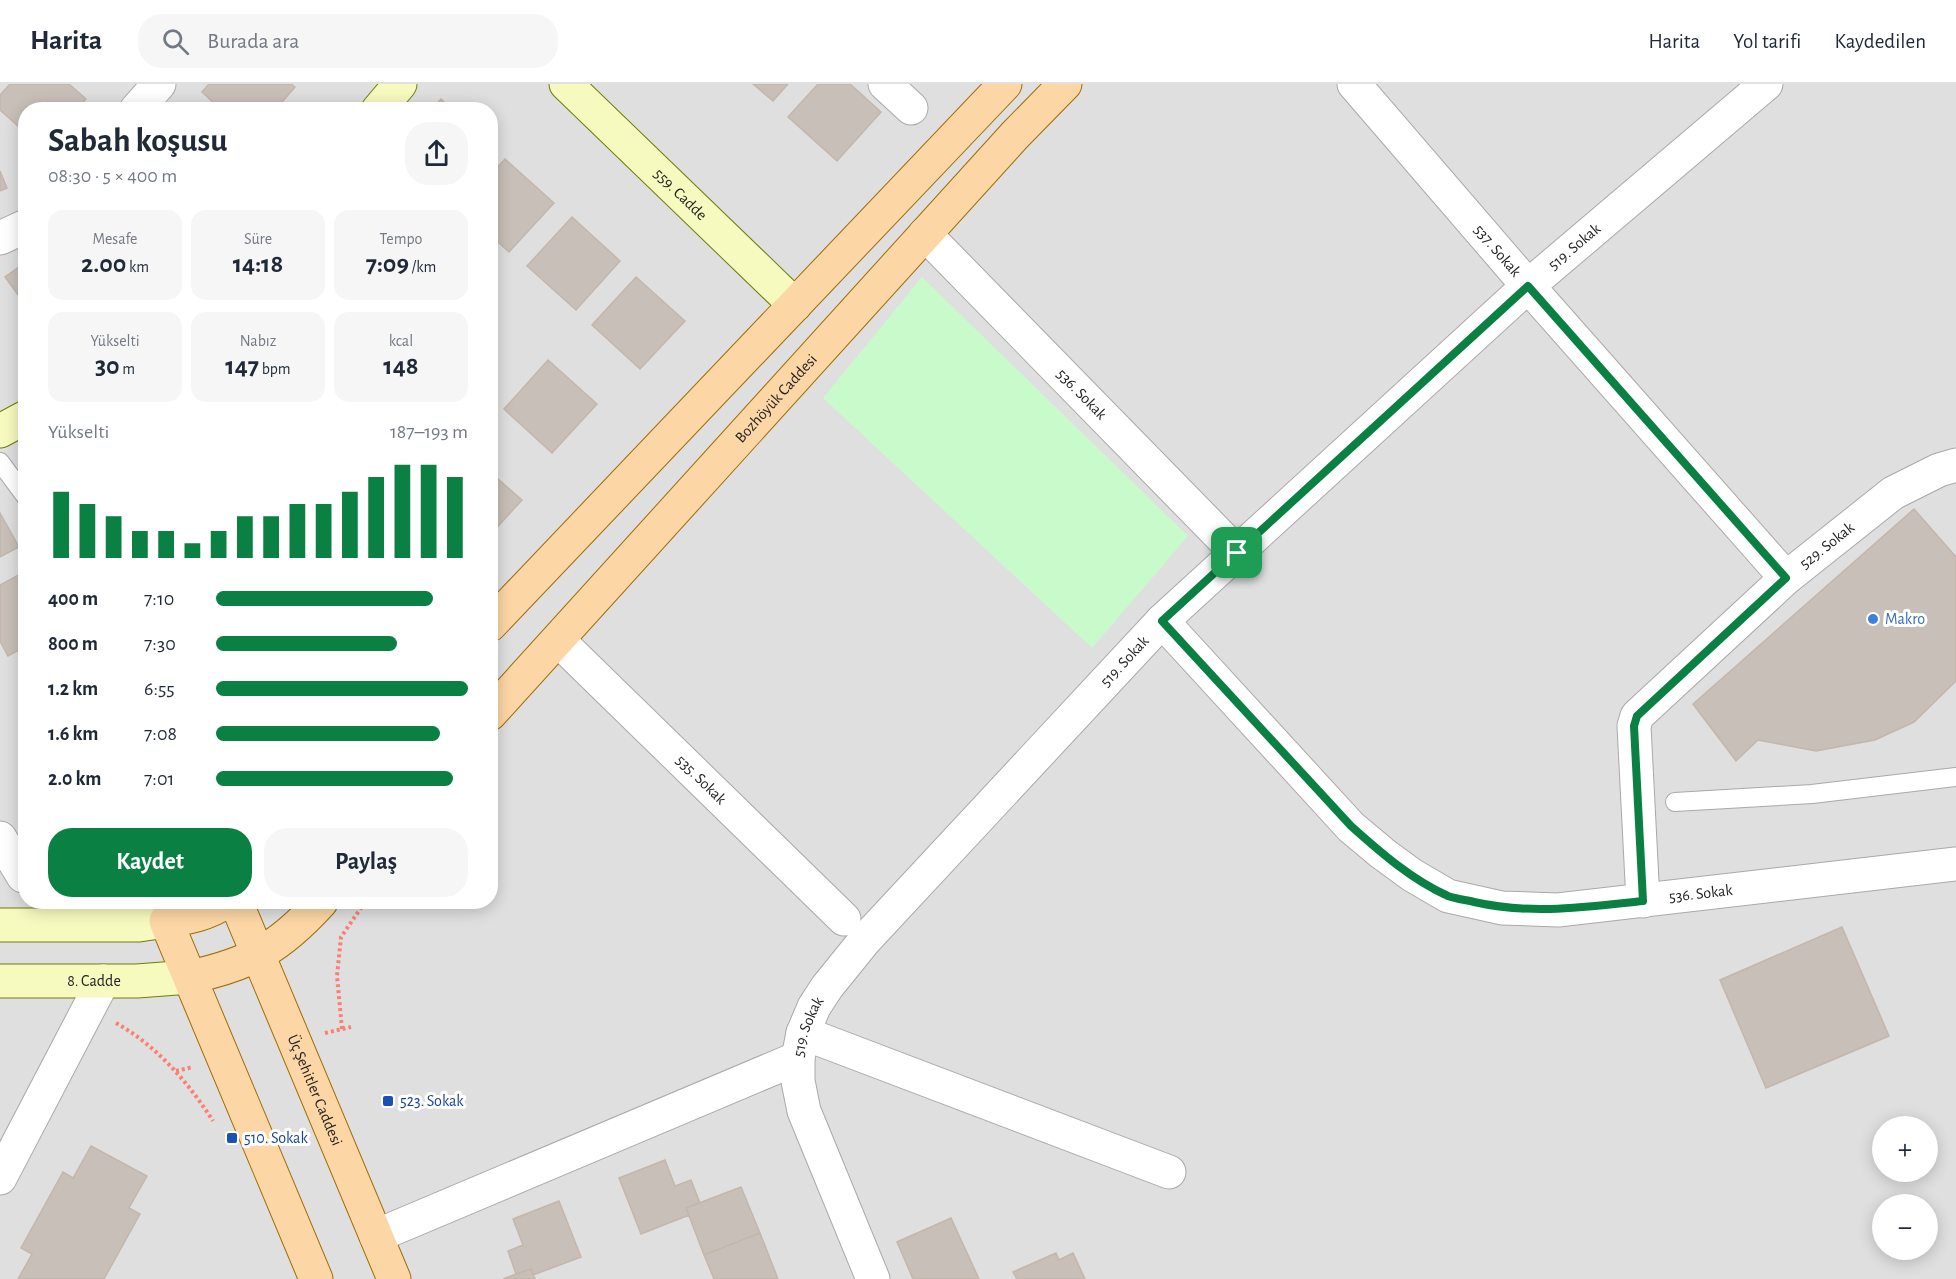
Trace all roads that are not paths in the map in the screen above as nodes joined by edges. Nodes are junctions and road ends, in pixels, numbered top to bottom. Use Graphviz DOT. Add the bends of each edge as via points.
graph roads {
  1 [pos="159,84"];
  2 [pos="400,84"];
  3 [pos="566,84"];
  4 [pos="885,84"];
  5 [pos="1005,84"];
  6 [pos="1065,84"];
  7 [pos="1354,84"];
  8 [pos="1766,84"];
  9 [pos="143,102"];
  10 [pos="385,102"];
  11 [pos="911,108"];
  12 [pos="18,230"];
  13 [pos="925,234"];
  14 [pos="0,238"];
  15 [pos="1528,286"];
  16 [pos="795,304"];
  17 [pos="18,421"];
  18 [pos="0,431"];
  19 [pos="0,462"];
  20 [pos="1956,465"];
  21 [pos="18,486"];
  22 [pos="1237,553"];
  23 [pos="1786,578"];
  24 [pos="498,617"];
  25 [pos="1162,621"];
  26 [pos="558,640"];
  27 [pos="498,705"];
  28 [pos="1956,777"];
  29 [pos="1675,802"];
  30 [pos="0,838"];
  31 [pos="1956,864"];
  32 [pos="18,868"];
  33 [pos="1643,901"];
  34 [pos="213,909"];
  35 [pos="239,909"];
  36 [pos="315,909"];
  37 [pos="844,919"];
  38 [pos="166,921"];
  39 [pos="0,925"];
  40 [pos="258,955"];
  41 [pos="190,977"];
  42 [pos="0,981"];
  43 [pos="103,981"];
  44 [pos="801,1046"];
  45 [pos="1169,1172"];
  46 [pos="0,1178"];
  47 [pos="376,1236"];
  48 [pos="316,1279"];
  49 [pos="394,1279"];
  50 [pos="873,1279"];
  1 -- 9 [label="street"];
  2 -- 10 [label="street"];
  3 -- 16 [label="street, 559. Cadde"];
  4 -- 11 [label="street"];
  5 -- 16 [label="main road"];
  6 -- 13 [label="main road, Bozhöyük Caddesi"];
  7 -- 15 [label="street, 537. Sokak"];
  8 -- 15 [label="street, 519. Sokak"];
  12 -- 14 [label="street"];
  13 -- 22 [label="street, 536. Sokak"];
  13 -- 26 [label="main road, Bozhöyük Caddesi"];
  15 -- 22 [label="street, 519. Sokak"];
  15 -- 23 [label="street, 537. Sokak"];
  16 -- 24 [label="main road"];
  17 -- 18 [label="street"];
  19 -- 21 [label="lane"];
  20 -- 23 [label="street, 529. Sokak" via="1893,493"];
  22 -- 25 [label="street, 519. Sokak"];
  23 -- 33 [label="street, 529. Sokak" via="1637,716 1634,726"];
  25 -- 33 [label="street, 536. Sokak" via="1351,826 1397,864 1439,891 1502,908 1557,910"];
  25 -- 44 [label="street, 519. Sokak" via="865,940 814,1007"];
  26 -- 27 [label="main road, Bozhöyük Caddesi"];
  26 -- 37 [label="street, 535. Sokak"];
  28 -- 29 [label="lane" via="1812,794"];
  30 -- 32 [label="street"];
  31 -- 33 [label="street, 536. Sokak"];
  34 -- 38 [label="main road"];
  35 -- 40 [label="main road, Üç Şehitler Caddesi"];
  36 -- 40 [label="main road" via="278,944"];
  38 -- 39 [label="street" via="138,925"];
  38 -- 41 [label="main road"];
  40 -- 41 [label="main road"];
  40 -- 47 [label="main road, Üç Şehitler Caddesi"];
  41 -- 43 [label="street, 8. Cadde"];
  41 -- 48 [label="main road"];
  42 -- 43 [label="street, 8. Cadde"];
  43 -- 46 [label="street"];
  44 -- 45 [label="street"];
  44 -- 47 [label="street"];
  44 -- 50 [label="street, 519. Sokak" via="798,1081 804,1111"];
  47 -- 49 [label="main road, Üç Şehitler Caddesi"];
}
